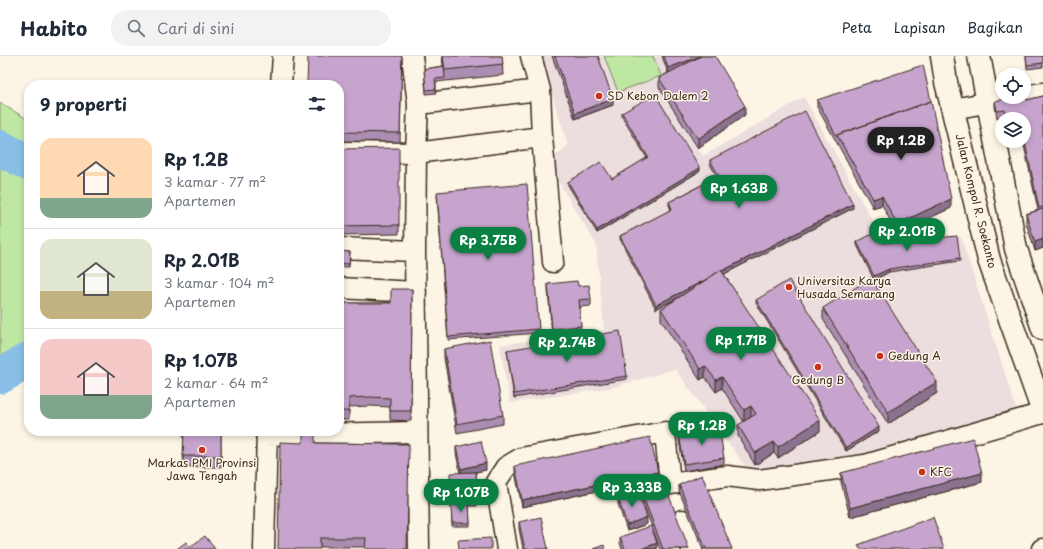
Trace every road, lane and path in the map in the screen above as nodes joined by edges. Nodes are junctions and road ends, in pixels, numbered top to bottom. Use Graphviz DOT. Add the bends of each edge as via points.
graph roads {
  1 [pos="283,56"];
  2 [pos="412,56"];
  3 [pos="531,56"];
  4 [pos="942,56"];
  5 [pos="979,56"];
  6 [pos="281,80"];
  7 [pos="540,90"];
  8 [pos="1043,93"];
  9 [pos="1031,95"];
  10 [pos="995,100"];
  11 [pos="988,101"];
  12 [pos="418,104"];
  13 [pos="953,109"];
  14 [pos="542,137"];
  15 [pos="344,152"];
  16 [pos="416,153"];
  17 [pos="344,248"];
  18 [pos="415,251"];
  19 [pos="553,262"];
  20 [pos="344,288"];
  21 [pos="416,292"];
  22 [pos="1043,329"];
  23 [pos="1043,412"];
  24 [pos="344,432"];
  25 [pos="417,432"];
  26 [pos="266,436"];
  27 [pos="682,520"];
  28 [pos="264,549"];
  29 [pos="418,549"];
  30 [pos="507,549"];
  31 [pos="692,549"];
  1 -- 6 [label="street"];
  2 -- 12 [label="street"];
  3 -- 7 [label="street"];
  4 -- 13 [label="main road, Jalan Kompol R. Soekanto"];
  5 -- 11 [label="main road"];
  7 -- 12 [label="street"];
  7 -- 14 [label="street"];
  8 -- 9 [label="street"];
  10 -- 11 [label="street"];
  11 -- 13 [label="street"];
  11 -- 22 [label="main road" via="1016,249"];
  12 -- 16 [label="street"];
  13 -- 23 [label="main road, Jalan Kompol R. Soekanto" via="989,260"];
  14 -- 16 [label="street"];
  14 -- 19 [label="street"];
  15 -- 16 [label="street"];
  16 -- 18 [label="street"];
  17 -- 18 [label="street"];
  18 -- 21 [label="street"];
  20 -- 21 [label="street"];
  21 -- 25 [label="street"];
  23 -- 30 [label="street" via="865,465 759,480 727,476 670,484 665,432 521,458 506,466 496,482"];
  24 -- 25 [label="street"];
  25 -- 29 [label="street"];
  26 -- 28 [label="street"];
  27 -- 31 [label="street"];
}
